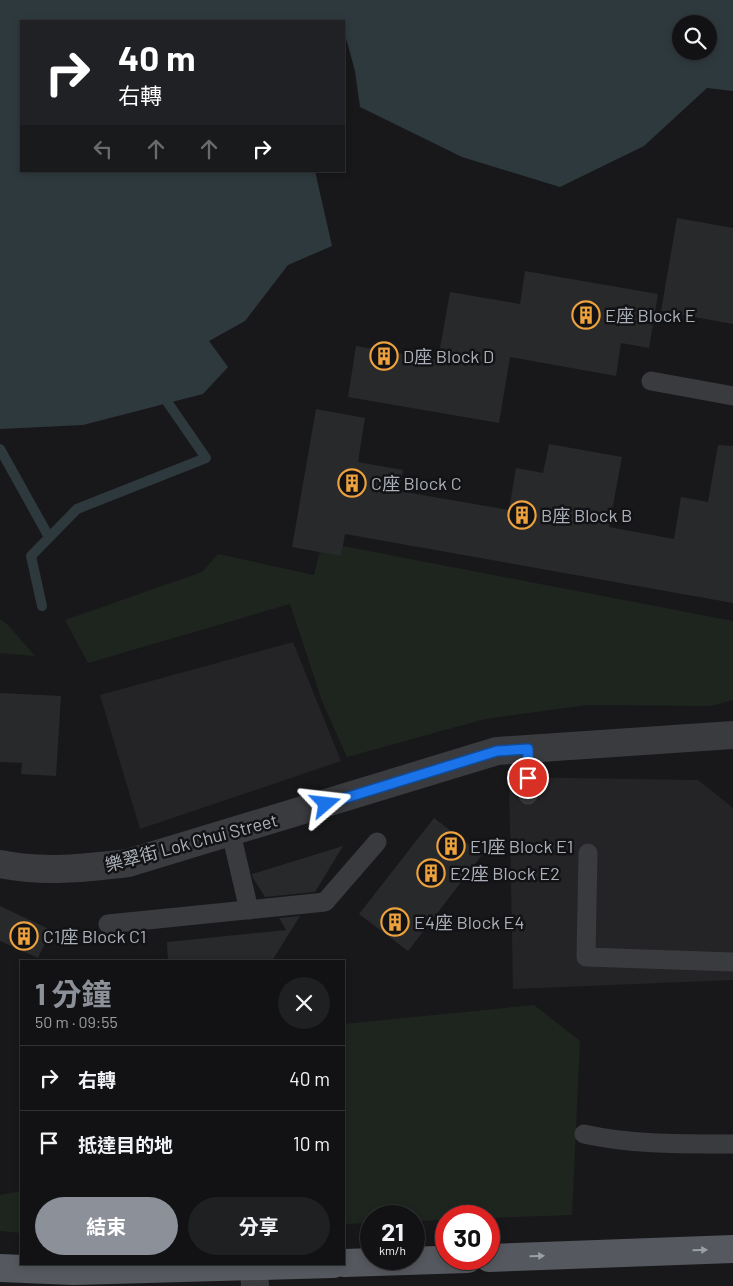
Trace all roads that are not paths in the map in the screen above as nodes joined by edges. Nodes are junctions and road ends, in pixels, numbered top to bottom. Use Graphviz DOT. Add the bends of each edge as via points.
graph roads {
  1 [pos="651,381"];
  2 [pos="733,396"];
  3 [pos="733,735"];
  4 [pos="528,749"];
  5 [pos="528,795"];
  6 [pos="231,833"];
  7 [pos="377,842"];
  8 [pos="588,853"];
  9 [pos="0,864"];
  10 [pos="250,910"];
  11 [pos="108,924"];
  12 [pos="733,962"];
  13 [pos="584,1134"];
  14 [pos="733,1144"];
  15 [pos="733,1249"];
  16 [pos="500,1258"];
  17 [pos="435,1260"];
  18 [pos="345,1263"];
  19 [pos="326,1265"];
  20 [pos="0,1268"];
  21 [pos="255,1276"];
  1 -- 2 [label="lane"];
  3 -- 4 [label="street, 樂翠街 Lok Chui Street"];
  4 -- 5 [label="lane"];
  4 -- 6 [label="street, 樂翠街 Lok Chui Street" via="497,751"];
  6 -- 9 [label="street, 樂翠街 Lok Chui Street" via="128,863 48,869"];
  6 -- 10 [label="lane"];
  7 -- 10 [label="lane" via="325,902"];
  8 -- 12 [label="lane" via="586,958"];
  10 -- 11 [label="lane"];
  13 -- 14 [label="lane" via="675,1144"];
  16 -- 15 [label="main road, one-way"];
  17 -- 18 [label="main road"];
  19 -- 21 [label="main road"];
  20 -- 21 [label="main road"];
}
